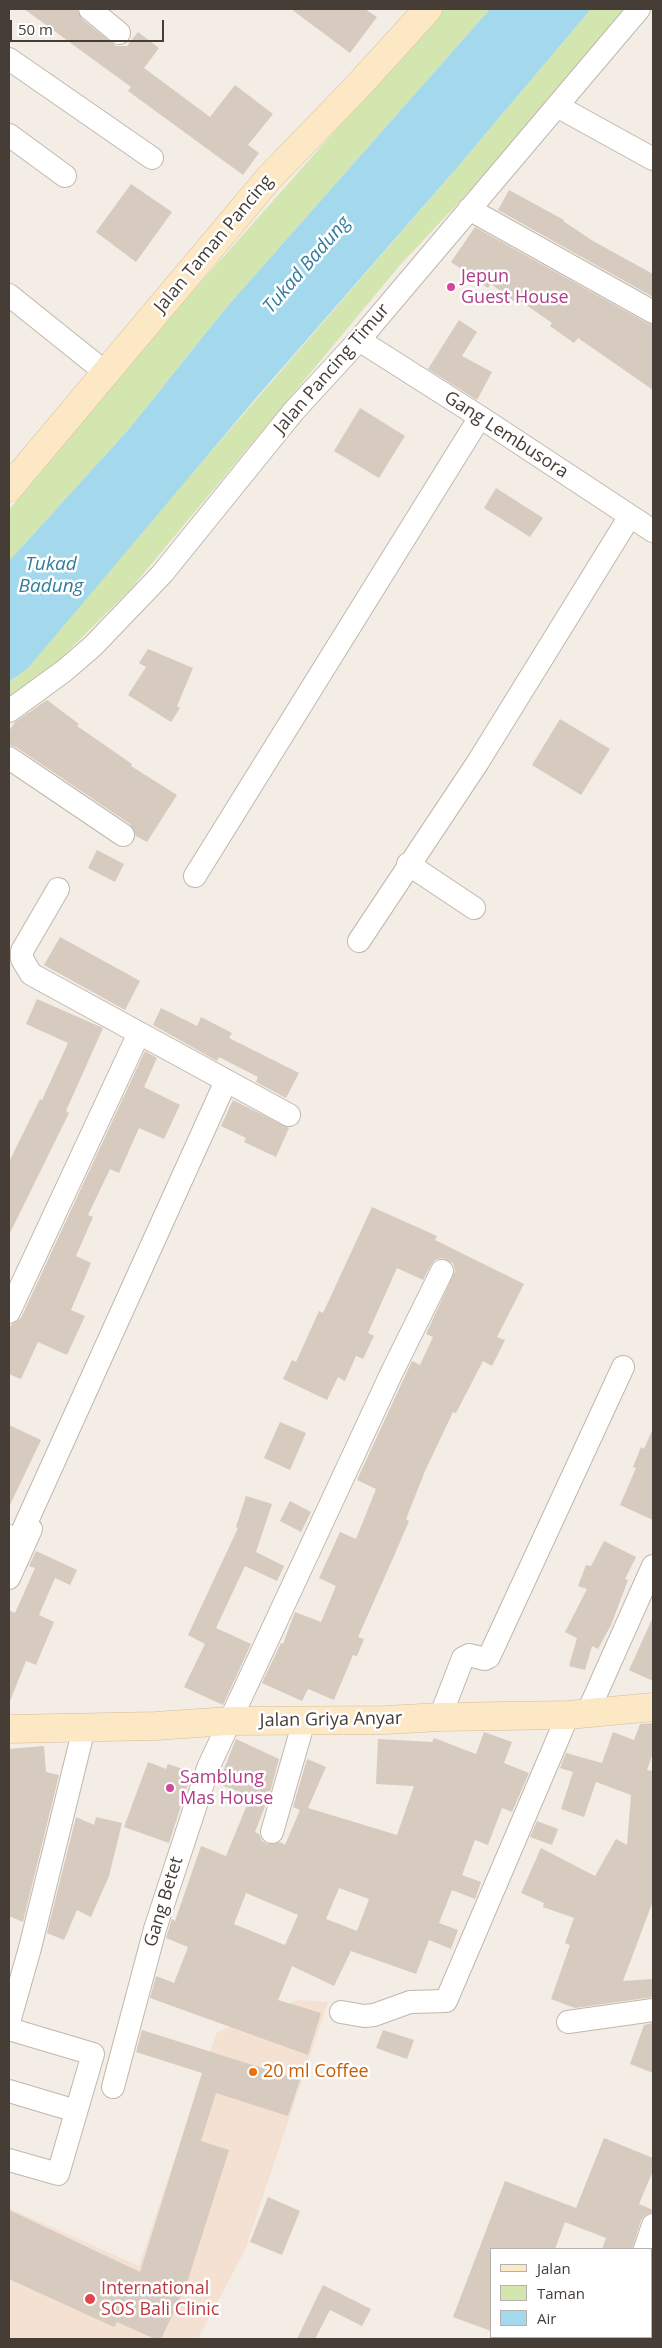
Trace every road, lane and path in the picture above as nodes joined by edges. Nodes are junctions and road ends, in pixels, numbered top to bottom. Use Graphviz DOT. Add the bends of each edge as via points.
graph roads {
  1 [pos="90,9"];
  2 [pos="428,9"];
  3 [pos="639,9"];
  4 [pos="119,33"];
  5 [pos="9,58"];
  6 [pos="558,106"];
  7 [pos="9,135"];
  8 [pos="152,158"];
  9 [pos="653,158"];
  10 [pos="64,176"];
  11 [pos="469,209"];
  12 [pos="9,294"];
  13 [pos="653,312"];
  14 [pos="359,340"];
  15 [pos="105,372"];
  16 [pos="480,417"];
  17 [pos="9,486"];
  18 [pos="630,516"];
  19 [pos="653,531"];
  20 [pos="9,711"];
  21 [pos="9,758"];
  22 [pos="124,835"];
  23 [pos="408,864"];
  24 [pos="195,876"];
  25 [pos="58,889"];
  26 [pos="474,908"];
  27 [pos="360,941"];
  28 [pos="139,1033"];
  29 [pos="226,1081"];
  30 [pos="289,1115"];
  31 [pos="442,1270"];
  32 [pos="9,1312"];
  33 [pos="623,1367"];
  34 [pos="61,1462"];
  35 [pos="9,1536"];
  36 [pos="653,1566"];
  37 [pos="9,1578"];
  38 [pos="653,1707"];
  39 [pos="578,1715"];
  40 [pos="440,1717"];
  41 [pos="229,1721"];
  42 [pos="304,1721"];
  43 [pos="84,1728"];
  44 [pos="10,1732"];
  45 [pos="272,1832"];
  46 [pos="653,2010"];
  47 [pos="342,2012"];
  48 [pos="9,2022"];
  49 [pos="568,2022"];
  50 [pos="9,2029"];
  51 [pos="113,2087"];
  52 [pos="9,2091"];
  53 [pos="76,2111"];
  54 [pos="9,2160"];
  55 [pos="653,2225"];
  56 [pos="645,2248"];
  1 -- 4 [label="street"];
  2 -- 15 [label="street, Jalan Taman Pancing" via="269,178"];
  3 -- 6 [label="street, Jalan Pancing Timur"];
  5 -- 8 [label="street"];
  6 -- 9 [label="street"];
  6 -- 11 [label="street, Jalan Pancing Timur"];
  7 -- 10 [label="street"];
  11 -- 13 [label="street"];
  11 -- 14 [label="street, Jalan Pancing Timur"];
  12 -- 15 [label="street"];
  14 -- 16 [label="street, Gang Lembusora"];
  14 -- 20 [label="street, Jalan Pancing Timur" via="293,412 162,574 93,646"];
  15 -- 17 [label="street, Jalan Taman Pancing"];
  16 -- 18 [label="street, Gang Lembusora"];
  16 -- 24 [label="street"];
  18 -- 19 [label="street, Gang Lembusora"];
  18 -- 23 [label="street" via="478,762"];
  21 -- 22 [label="street"];
  23 -- 26 [label="street"];
  23 -- 27 [label="street"];
  25 -- 28 [label="street" via="22,951 25,967 42,982"];
  28 -- 29 [label="street"];
  28 -- 32 [label="street"];
  29 -- 30 [label="street"];
  29 -- 35 [label="street" via="18,1541"];
  31 -- 41 [label="street, Gang Betet"];
  33 -- 40 [label="street" via="488,1657 469,1655 463,1658"];
  34 -- 37 [label="street"];
  36 -- 39 [label="street"];
  38 -- 39 [label="street, Jalan Griya Anyar"];
  39 -- 40 [label="street, Jalan Griya Anyar"];
  39 -- 47 [label="street" via="446,2001 410,2002 374,2015"];
  40 -- 42 [label="street, Jalan Griya Anyar"];
  41 -- 42 [label="street, Jalan Griya Anyar"];
  41 -- 43 [label="street, Jalan Griya Anyar"];
  41 -- 51 [label="street, Gang Betet" via="208,1768 155,1928"];
  42 -- 45 [label="street"];
  43 -- 44 [label="street, Jalan Griya Anyar"];
  43 -- 48 [label="street"];
  46 -- 49 [label="street"];
  50 -- 53 [label="street" via="93,2054"];
  52 -- 53 [label="street"];
  53 -- 54 [label="street" via="58,2174"];
  55 -- 56 [label="street"];
}
